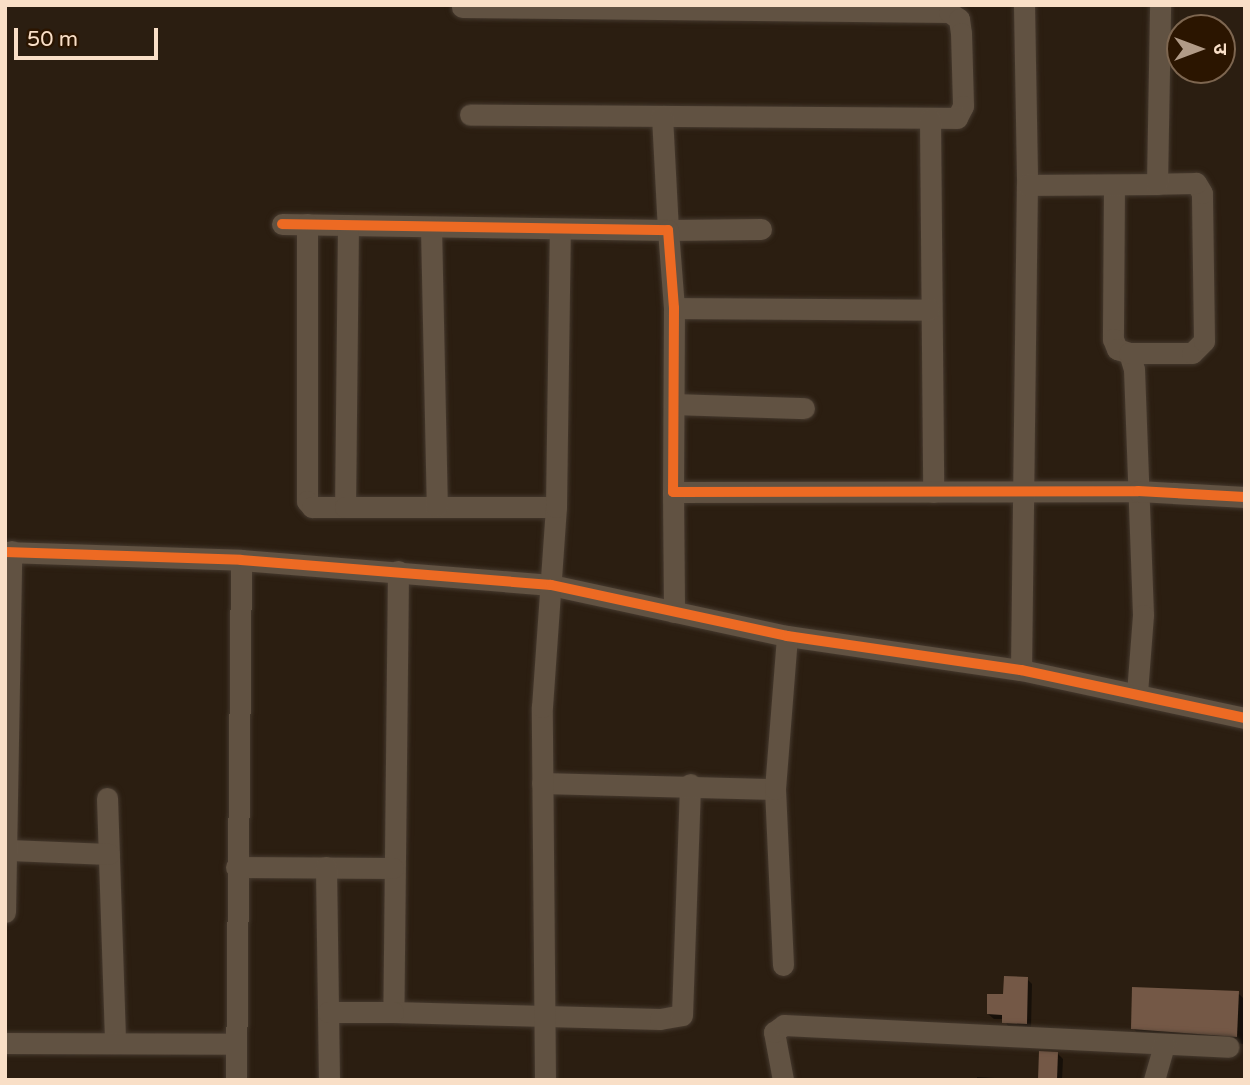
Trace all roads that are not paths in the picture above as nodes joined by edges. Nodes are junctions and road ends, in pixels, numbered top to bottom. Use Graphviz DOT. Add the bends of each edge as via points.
graph roads {
  1 [pos="1024,5"];
  2 [pos="1160,5"];
  3 [pos="462,7"];
  4 [pos="619,7"];
  5 [pos="470,115"];
  6 [pos="662,116"];
  7 [pos="930,119"];
  8 [pos="1157,184"];
  9 [pos="1027,185"];
  10 [pos="1114,185"];
  11 [pos="282,224"];
  12 [pos="307,224"];
  13 [pos="348,225"];
  14 [pos="431,227"];
  15 [pos="761,229"];
  16 [pos="668,230"];
  17 [pos="560,231"];
  18 [pos="674,308"];
  19 [pos="929,310"];
  20 [pos="1129,353"];
  21 [pos="675,404"];
  22 [pos="804,408"];
  23 [pos="1138,491"];
  24 [pos="673,492"];
  25 [pos="933,492"];
  26 [pos="1026,492"];
  27 [pos="1245,497"];
  28 [pos="437,506"];
  29 [pos="345,507"];
  30 [pos="556,507"];
  31 [pos="8,552"];
  32 [pos="241,560"];
  33 [pos="398,571"];
  34 [pos="551,585"];
  35 [pos="674,612"];
  36 [pos="787,636"];
  37 [pos="1021,670"];
  38 [pos="1137,693"];
  39 [pos="1245,718"];
  40 [pos="541,783"];
  41 [pos="690,784"];
  42 [pos="775,789"];
  43 [pos="107,797"];
  44 [pos="9,850"];
  45 [pos="108,854"];
  46 [pos="236,867"];
  47 [pos="326,867"];
  48 [pos="393,867"];
  49 [pos="5,912"];
  50 [pos="783,965"];
  51 [pos="393,1012"];
  52 [pos="328,1013"];
  53 [pos="544,1018"];
  54 [pos="115,1042"];
  55 [pos="5,1043"];
  56 [pos="236,1044"];
  57 [pos="1164,1044"];
  58 [pos="1228,1047"];
  59 [pos="236,1080"];
  60 [pos="329,1080"];
  61 [pos="545,1080"];
  62 [pos="783,1080"];
  63 [pos="1154,1080"];
  1 -- 9 [label="street"];
  2 -- 8 [label="street"];
  3 -- 4 [label="street"];
  4 -- 7 [label="street" via="949,12 959,19 961,33 962,111 957,118"];
  5 -- 6 [label="street"];
  6 -- 7 [label="street"];
  6 -- 16 [label="street"];
  7 -- 19 [label="street"];
  8 -- 10 [label="street"];
  8 -- 20 [label="street" via="1196,183 1202,193 1204,341 1192,353"];
  9 -- 10 [label="street"];
  9 -- 26 [label="street"];
  10 -- 20 [label="street" via="1113,339 1116,349"];
  11 -- 12 [label="street"];
  12 -- 13 [label="street"];
  12 -- 29 [label="street" via="307,501 312,507"];
  13 -- 14 [label="street"];
  13 -- 29 [label="street"];
  14 -- 17 [label="street"];
  14 -- 28 [label="street"];
  15 -- 16 [label="street"];
  16 -- 17 [label="street"];
  16 -- 18 [label="street"];
  17 -- 30 [label="street"];
  18 -- 19 [label="street"];
  18 -- 21 [label="street"];
  19 -- 25 [label="street"];
  20 -- 23 [label="street" via="1134,369"];
  21 -- 22 [label="street"];
  21 -- 24 [label="street"];
  23 -- 26 [label="street"];
  23 -- 27 [label="street"];
  23 -- 38 [label="street" via="1143,615"];
  24 -- 25 [label="street"];
  24 -- 35 [label="street"];
  25 -- 26 [label="street"];
  26 -- 37 [label="street"];
  28 -- 29 [label="street"];
  28 -- 30 [label="street"];
  30 -- 34 [label="street"];
  31 -- 32 [label="street"];
  31 -- 44 [label="street"];
  32 -- 33 [label="street"];
  32 -- 46 [label="street"];
  33 -- 34 [label="street"];
  33 -- 48 [label="street"];
  34 -- 35 [label="street"];
  34 -- 40 [label="street" via="541,707"];
  35 -- 36 [label="street"];
  36 -- 37 [label="street"];
  36 -- 42 [label="street"];
  37 -- 38 [label="street"];
  38 -- 39 [label="street"];
  40 -- 41 [label="street"];
  40 -- 53 [label="street"];
  41 -- 42 [label="street"];
  41 -- 53 [label="street" via="682,1015 660,1019"];
  42 -- 50 [label="street"];
  43 -- 45 [label="street"];
  44 -- 45 [label="street"];
  44 -- 49 [label="street"];
  45 -- 54 [label="street"];
  46 -- 47 [label="street"];
  46 -- 56 [label="street"];
  47 -- 48 [label="street"];
  47 -- 52 [label="street"];
  48 -- 51 [label="street"];
  51 -- 52 [label="street"];
  51 -- 53 [label="street"];
  52 -- 60 [label="street"];
  53 -- 61 [label="street"];
  54 -- 55 [label="street"];
  54 -- 56 [label="street"];
  56 -- 59 [label="street"];
  57 -- 58 [label="street"];
  57 -- 62 [label="street" via="784,1024 774,1032"];
  57 -- 63 [label="street"];
}
